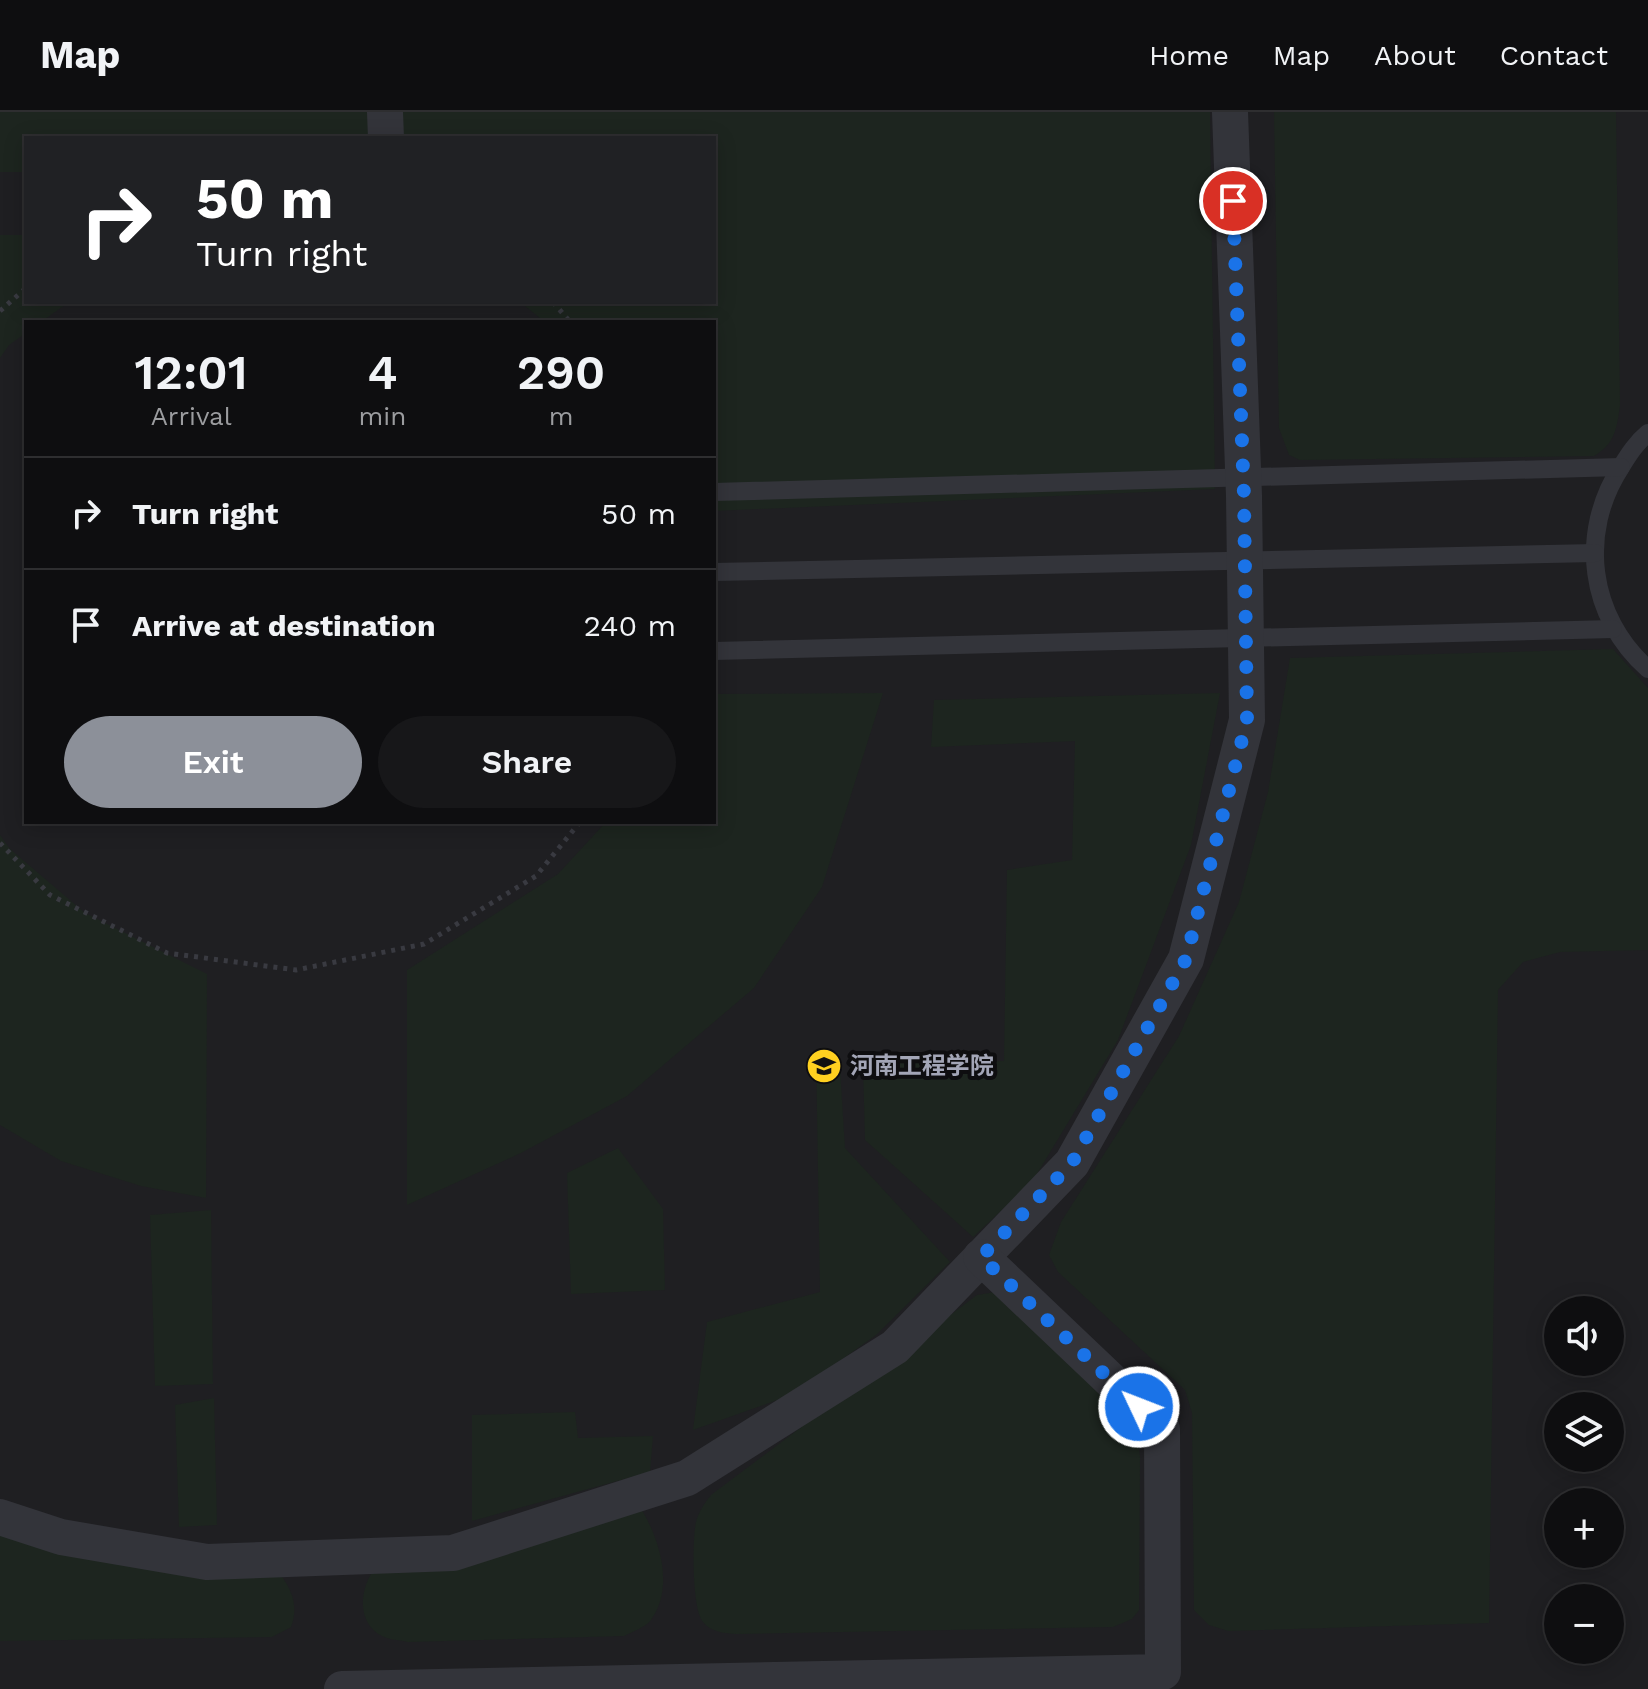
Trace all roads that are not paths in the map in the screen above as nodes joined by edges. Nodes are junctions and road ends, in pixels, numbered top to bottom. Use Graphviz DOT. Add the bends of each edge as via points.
graph roads {
  1 [pos="385,112"];
  2 [pos="1230,112"];
  3 [pos="386,136"];
  4 [pos="1648,433"];
  5 [pos="1621,467"];
  6 [pos="716,492"];
  7 [pos="1595,553"];
  8 [pos="716,572"];
  9 [pos="1613,629"];
  10 [pos="716,651"];
  11 [pos="1648,669"];
  12 [pos="981,1257"];
  13 [pos="0,1517"];
  14 [pos="342,1689"];
  1 -- 3 [label="street"];
  2 -- 12 [label="street" via="1247,720 1186,959 1072,1163"];
  4 -- 5 [label="lane"];
  5 -- 6 [label="lane"];
  5 -- 7 [label="lane" via="1596,520"];
  7 -- 8 [label="lane"];
  7 -- 9 [label="lane" via="1600,597"];
  9 -- 10 [label="lane"];
  9 -- 11 [label="lane"];
  12 -- 13 [label="street" via="895,1347 687,1478 453,1553 207,1562 61,1537"];
  12 -- 14 [label="street" via="1162,1429 1163,1672"];
}
